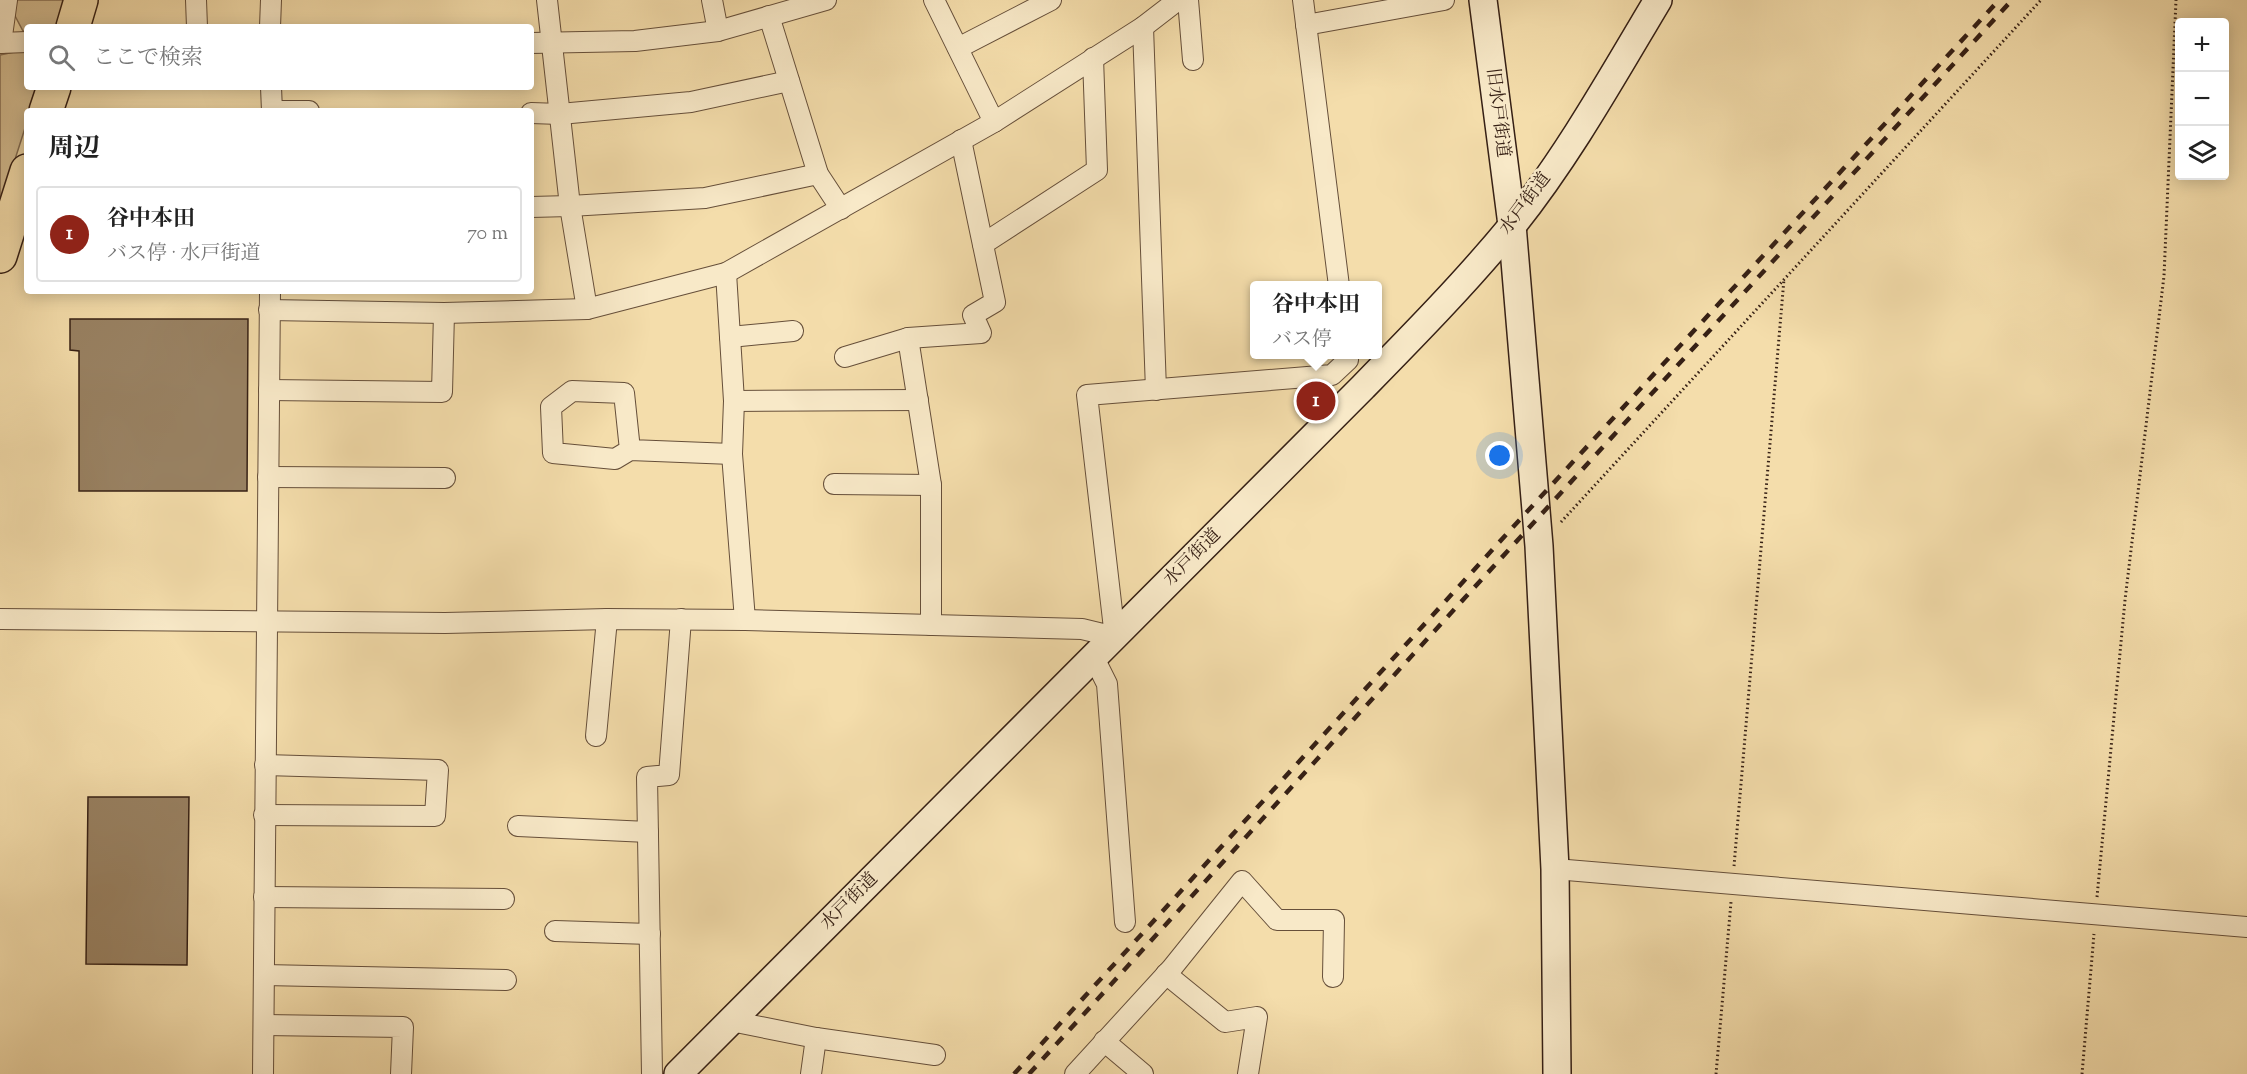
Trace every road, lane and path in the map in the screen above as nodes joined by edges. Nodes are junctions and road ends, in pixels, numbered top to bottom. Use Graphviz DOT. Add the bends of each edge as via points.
graph roads {
  1 [pos="7,0"];
  2 [pos="81,0"];
  3 [pos="196,0"];
  4 [pos="271,0"];
  5 [pos="547,0"];
  6 [pos="712,0"];
  7 [pos="826,0"];
  8 [pos="934,0"];
  9 [pos="1051,0"];
  10 [pos="1178,0"];
  11 [pos="1188,0"];
  12 [pos="1303,0"];
  13 [pos="1444,0"];
  14 [pos="1483,0"];
  15 [pos="1658,0"];
  16 [pos="2041,0"];
  17 [pos="2176,0"];
  18 [pos="769,16"];
  19 [pos="74,24"];
  20 [pos="197,24"];
  21 [pos="270,24"];
  22 [pos="1306,25"];
  23 [pos="1143,27"];
  24 [pos="718,31"];
  25 [pos="24,42"];
  26 [pos="0,43"];
  27 [pos="534,43"];
  28 [pos="551,43"];
  29 [pos="958,48"];
  30 [pos="1093,58"];
  31 [pos="1193,60"];
  32 [pos="789,81"];
  33 [pos="53,90"];
  34 [pos="271,90"];
  35 [pos="47,108"];
  36 [pos="272,108"];
  37 [pos="534,113"];
  38 [pos="560,114"];
  39 [pos="994,122"];
  40 [pos="961,140"];
  41 [pos="818,174"];
  42 [pos="24,180"];
  43 [pos="570,206"];
  44 [pos="534,207"];
  45 [pos="842,209"];
  46 [pos="1512,225"];
  47 [pos="983,244"];
  48 [pos="0,256"];
  49 [pos="726,273"];
  50 [pos="1784,279"];
  51 [pos="1338,281"];
  52 [pos="269,301"];
  53 [pos="587,309"];
  54 [pos="444,313"];
  55 [pos="793,331"];
  56 [pos="730,337"];
  57 [pos="908,338"];
  58 [pos="845,357"];
  59 [pos="1344,361"];
  60 [pos="1363,387"];
  61 [pos="269,390"];
  62 [pos="1156,390"];
  63 [pos="918,400"];
  64 [pos="734,401"];
  65 [pos="630,450"];
  66 [pos="732,454"];
  67 [pos="268,477"];
  68 [pos="446,478"];
  69 [pos="834,484"];
  70 [pos="931,485"];
  71 [pos="1539,546"];
  72 [pos="0,619"];
  73 [pos="607,619"];
  74 [pos="681,620"];
  75 [pos="745,620"];
  76 [pos="266,621"];
  77 [pos="931,625"];
  78 [pos="1115,637"];
  79 [pos="1094,658"];
  80 [pos="596,736"];
  81 [pos="265,765"];
  82 [pos="264,815"];
  83 [pos="518,826"];
  84 [pos="648,832"];
  85 [pos="1555,869"];
  86 [pos="1733,883"];
  87 [pos="264,897"];
  88 [pos="504,899"];
  89 [pos="2096,916"];
  90 [pos="1125,922"];
  91 [pos="2247,927"];
  92 [pos="555,931"];
  93 [pos="650,934"];
  94 [pos="1166,974"];
  95 [pos="264,975"];
  96 [pos="1333,977"];
  97 [pos="506,980"];
  98 [pos="730,1021"];
  99 [pos="264,1025"];
  100 [pos="816,1038"];
  101 [pos="1104,1041"];
  102 [pos="935,1055"];
  103 [pos="263,1074"];
  104 [pos="401,1074"];
  105 [pos="652,1074"];
  106 [pos="678,1074"];
  107 [pos="811,1074"];
  108 [pos="1075,1074"];
  109 [pos="1143,1074"];
  110 [pos="1248,1074"];
  111 [pos="1557,1074"];
  112 [pos="1716,1074"];
  113 [pos="2082,1074"];
  1 -- 26 [label="street"];
  2 -- 19 [label="highway"];
  3 -- 20 [label="street"];
  4 -- 21 [label="street"];
  5 -- 28 [label="street"];
  6 -- 24 [label="street"];
  7 -- 18 [label="street"];
  8 -- 29 [label="street"];
  9 -- 29 [label="street"];
  10 -- 23 [label="street"];
  11 -- 31 [label="street"];
  12 -- 22 [label="street"];
  13 -- 22 [label="street"];
  14 -- 46 [label="main road, 旧水戸街道"];
  15 -- 46 [label="main road, 水戸街道" via="1565,152"];
  16 -- 50 [label="path"];
  17 -- 89 [label="path" via="2164,276 2125,600"];
  18 -- 24 [label="street"];
  18 -- 32 [label="street"];
  22 -- 51 [label="street"];
  23 -- 30 [label="street"];
  23 -- 62 [label="street"];
  24 -- 28 [label="street" via="635,41"];
  25 -- 26 [label="street"];
  27 -- 28 [label="street"];
  28 -- 38 [label="street"];
  29 -- 39 [label="street"];
  30 -- 39 [label="street"];
  30 -- 47 [label="street" via="1097,170"];
  32 -- 38 [label="street" via="692,102"];
  32 -- 41 [label="street"];
  33 -- 35 [label="highway"];
  34 -- 36 [label="street"];
  37 -- 38 [label="street"];
  38 -- 43 [label="street"];
  39 -- 40 [label="street"];
  40 -- 45 [label="street"];
  40 -- 47 [label="street"];
  41 -- 43 [label="street" via="705,198"];
  41 -- 45 [label="street"];
  42 -- 48 [label="highway"];
  43 -- 44 [label="street"];
  43 -- 53 [label="street"];
  45 -- 49 [label="street"];
  46 -- 60 [label="main road, 水戸街道"];
  46 -- 71 [label="main road, 旧水戸街道"];
  47 -- 57 [label="street" via="995,302 973,315 981,333"];
  49 -- 53 [label="street"];
  49 -- 56 [label="street"];
  50 -- 71 [label="path"];
  50 -- 86 [label="path"];
  52 -- 54 [label="street"];
  52 -- 61 [label="street"];
  53 -- 54 [label="street"];
  54 -- 61 [label="street" via="442,392"];
  55 -- 56 [label="street"];
  56 -- 64 [label="street"];
  57 -- 58 [label="street"];
  57 -- 63 [label="street"];
  59 -- 60 [label="street"];
  59 -- 62 [label="street" via="1332,375"];
  60 -- 78 [label="main road, 水戸街道"];
  61 -- 67 [label="street"];
  62 -- 78 [label="street" via="1087,395"];
  63 -- 64 [label="street"];
  63 -- 70 [label="street"];
  64 -- 66 [label="street"];
  65 -- 65 [label="street" via="624,393 572,391 551,407 553,453 615,459"];
  65 -- 66 [label="street"];
  66 -- 75 [label="street"];
  67 -- 68 [label="street"];
  67 -- 76 [label="street"];
  69 -- 70 [label="street"];
  70 -- 77 [label="street"];
  71 -- 85 [label="main road, 旧水戸街道"];
  72 -- 76 [label="street"];
  73 -- 74 [label="street"];
  73 -- 76 [label="street" via="445,623"];
  73 -- 80 [label="street"];
  74 -- 75 [label="street"];
  74 -- 84 [label="street" via="669,775 647,777"];
  75 -- 77 [label="street"];
  76 -- 81 [label="street"];
  77 -- 78 [label="street" via="1082,629"];
  78 -- 79 [label="main road, 水戸街道"];
  79 -- 90 [label="street" via="1107,684"];
  79 -- 98 [label="main road, 水戸街道"];
  81 -- 82 [label="street"];
  81 -- 82 [label="street" via="438,770 435,816"];
  82 -- 87 [label="street"];
  83 -- 84 [label="street"];
  84 -- 93 [label="street"];
  85 -- 86 [label="street"];
  85 -- 111 [label="main road, 旧水戸街道"];
  86 -- 89 [label="street"];
  86 -- 112 [label="path"];
  87 -- 88 [label="street"];
  87 -- 95 [label="street"];
  89 -- 91 [label="street"];
  89 -- 113 [label="path"];
  92 -- 93 [label="street"];
  93 -- 105 [label="street"];
  94 -- 96 [label="street" via="1242,881 1277,920 1334,920"];
  94 -- 101 [label="street"];
  94 -- 110 [label="street" via="1225,1022 1257,1017"];
  95 -- 97 [label="street"];
  95 -- 99 [label="street"];
  98 -- 100 [label="street"];
  98 -- 106 [label="main road, 水戸街道"];
  99 -- 103 [label="street"];
  99 -- 104 [label="street" via="404,1027"];
  100 -- 102 [label="street"];
  100 -- 107 [label="street"];
  101 -- 108 [label="street"];
  101 -- 109 [label="street"];
}
